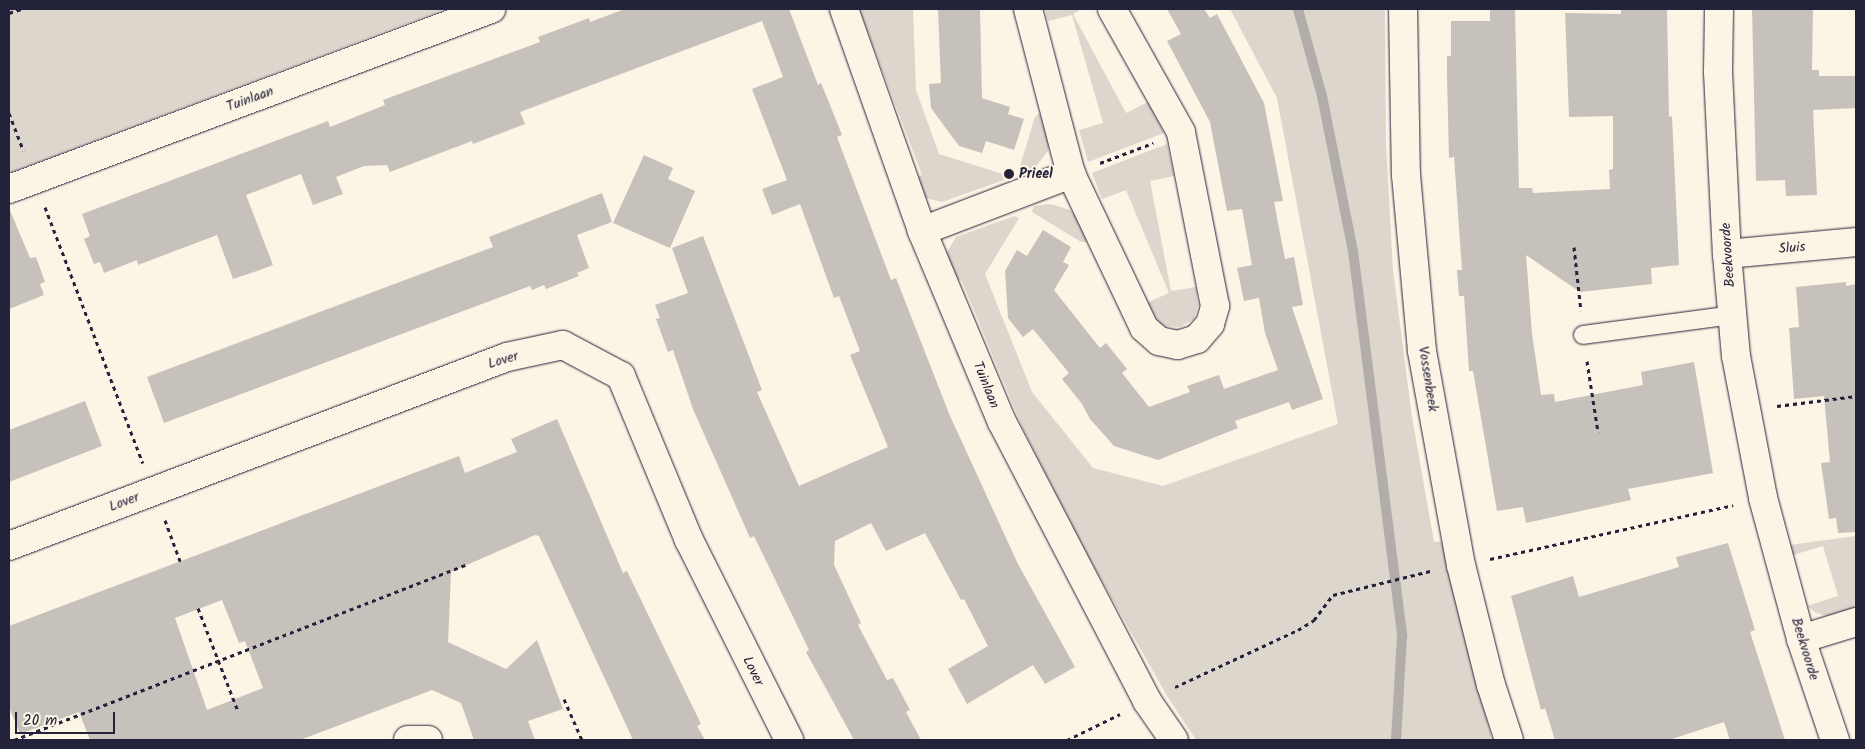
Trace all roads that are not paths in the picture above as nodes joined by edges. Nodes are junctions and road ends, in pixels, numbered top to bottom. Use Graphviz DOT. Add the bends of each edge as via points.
graph roads {
  1 [pos="491,9"];
  2 [pos="844,9"];
  3 [pos="1028,9"];
  4 [pos="1112,9"];
  5 [pos="1402,9"];
  6 [pos="1719,9"];
  7 [pos="1071,174"];
  8 [pos="9,189"];
  9 [pos="922,230"];
  10 [pos="1856,242"];
  11 [pos="1728,254"];
  12 [pos="1733,315"];
  13 [pos="1583,335"];
  14 [pos="9,546"];
  15 [pos="1856,622"];
  16 [pos="1801,639"];
  17 [pos="408,740"];
  18 [pos="428,740"];
  19 [pos="789,740"];
  20 [pos="1174,740"];
  21 [pos="1509,740"];
  22 [pos="1836,740"];
  1 -- 8 [label="street, Tuinlaan"];
  2 -- 9 [label="street, Tuinlaan"];
  3 -- 7 [label="street"];
  4 -- 7 [label="street" via="1181,132 1214,306 1210,324 1197,339 1178,345 1159,341 1144,328"];
  5 -- 21 [label="street, Vossenbeek" via="1406,176 1422,351 1461,565 1491,686"];
  6 -- 11 [label="street, Beekvoorde" via="1718,72"];
  7 -- 9 [label="street"];
  9 -- 20 [label="street, Tuinlaan" via="1002,422 1147,701"];
  10 -- 11 [label="street, Sluis"];
  11 -- 12 [label="street, Beekvoorde"];
  12 -- 13 [label="lane"];
  12 -- 16 [label="street, Beekvoorde" via="1746,410 1763,498"];
  14 -- 19 [label="street, Lover" via="507,357 563,345 621,376 689,540"];
  15 -- 16 [label="street"];
  16 -- 22 [label="street, Beekvoorde"];
  17 -- 18 [label="street"];
}
